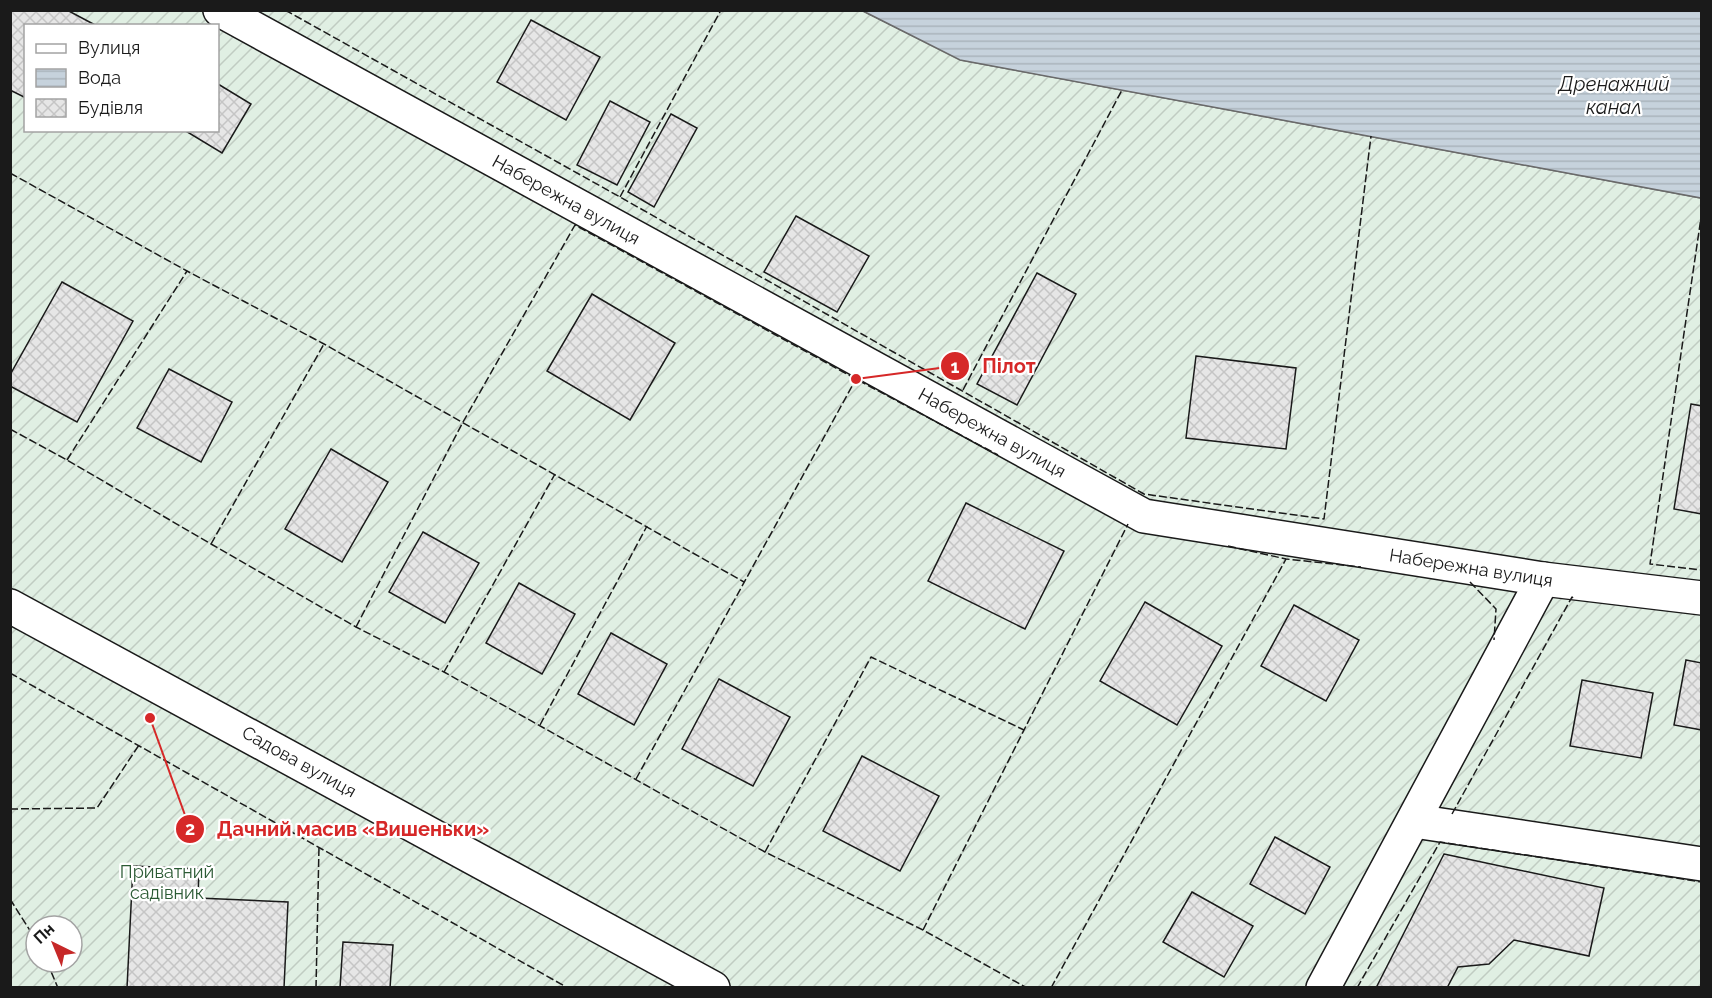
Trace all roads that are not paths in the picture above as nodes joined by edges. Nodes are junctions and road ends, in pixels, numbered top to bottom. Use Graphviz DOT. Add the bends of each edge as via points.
graph roads {
  1 [pos="220,10"];
  2 [pos="1543,579"];
  3 [pos="1701,598"];
  4 [pos="10,606"];
  5 [pos="1414,821"];
  6 [pos="1701,864"];
  7 [pos="713,987"];
  8 [pos="1323,987"];
  1 -- 2 [label="street, Набережна вулиця" via="1144,516"];
  2 -- 3 [label="street, Набережна вулиця"];
  2 -- 5 [label="street"];
  4 -- 7 [label="street, Садова вулиця"];
  5 -- 6 [label="street"];
  5 -- 8 [label="street"];
}
